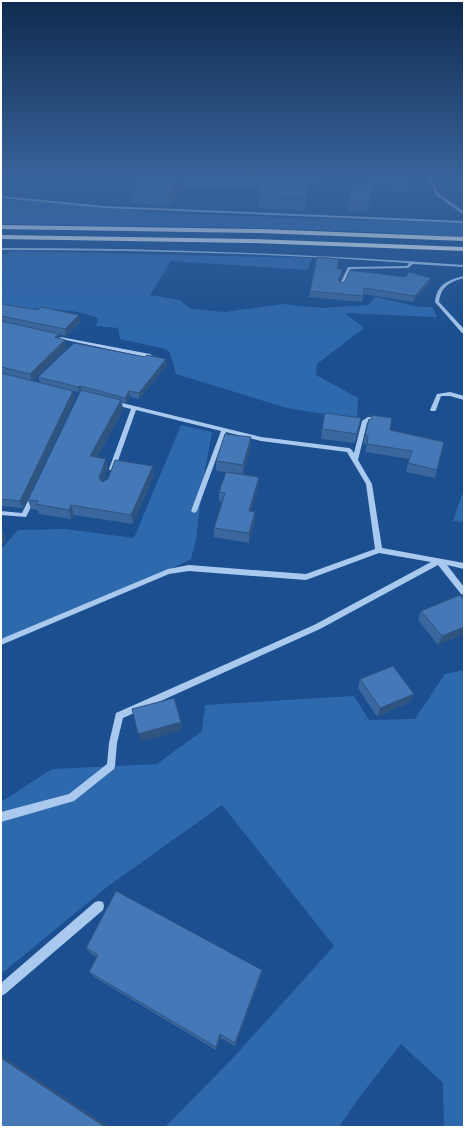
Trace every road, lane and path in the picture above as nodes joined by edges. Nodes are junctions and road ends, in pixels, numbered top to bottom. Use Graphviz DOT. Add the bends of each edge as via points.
graph roads {
  1 [pos="172,230"];
  2 [pos="1,237"];
  3 [pos="464,239"];
  4 [pos="464,249"];
  5 [pos="1,250"];
  6 [pos="412,262"];
  7 [pos="464,266"];
  8 [pos="464,277"];
  9 [pos="341,286"];
  10 [pos="464,332"];
  11 [pos="47,334"];
  12 [pos="78,341"];
  13 [pos="72,346"];
  14 [pos="150,356"];
  15 [pos="464,398"];
  16 [pos="104,401"];
  17 [pos="134,408"];
  18 [pos="433,410"];
  19 [pos="383,420"];
  20 [pos="224,430"];
  21 [pos="355,460"];
  22 [pos="111,473"];
  23 [pos="34,494"];
  24 [pos="194,511"];
  25 [pos="1,513"];
  26 [pos="379,550"];
  27 [pos="439,561"];
  28 [pos="464,566"];
  29 [pos="464,592"];
  30 [pos="1,642"];
  31 [pos="1,817"];
  32 [pos="99,906"];
  33 [pos="1,990"];
  1 -- 3 [label="highway"];
  2 -- 4 [label="highway" via="251,241"];
  5 -- 6 [label="street" via="208,252"];
  6 -- 7 [label="street"];
  6 -- 9 [label="street" via="408,267 349,268"];
  8 -- 10 [label="street" via="449,281 441,287 437,302"];
  11 -- 12 [label="street"];
  12 -- 13 [label="street"];
  12 -- 14 [label="street"];
  15 -- 18 [label="street" via="450,394 439,395"];
  16 -- 17 [label="street"];
  17 -- 20 [label="street"];
  17 -- 22 [label="street"];
  19 -- 21 [label="street" via="368,419 364,422"];
  20 -- 21 [label="street" via="349,450"];
  20 -- 24 [label="street"];
  21 -- 26 [label="street" via="369,484"];
  23 -- 25 [label="street" via="24,515"];
  26 -- 27 [label="street"];
  26 -- 30 [label="street" via="306,577 189,568 168,572"];
  27 -- 28 [label="street"];
  27 -- 29 [label="street"];
  27 -- 31 [label="street" via="317,627 119,716 113,743 112,766 71,798"];
  32 -- 33 [label="street"];
}
